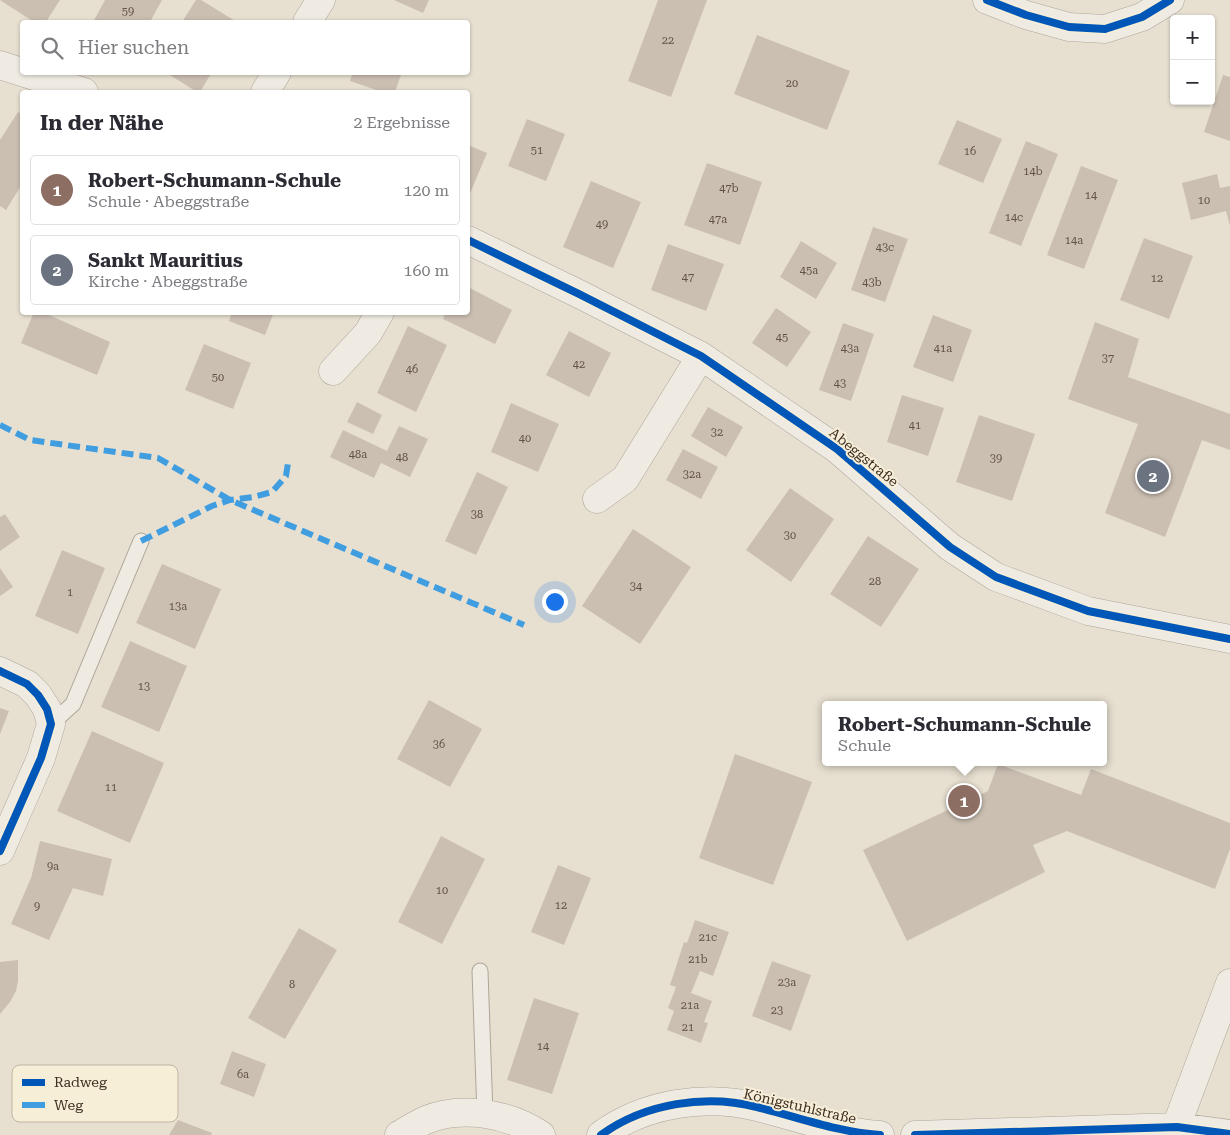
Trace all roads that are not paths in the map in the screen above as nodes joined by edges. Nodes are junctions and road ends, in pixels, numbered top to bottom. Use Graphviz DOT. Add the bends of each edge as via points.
graph roads {
  1 [pos="320,0"];
  2 [pos="987,0"];
  3 [pos="1170,0"];
  4 [pos="308,20"];
  5 [pos="0,65"];
  6 [pos="20,71"];
  7 [pos="31,75"];
  8 [pos="275,75"];
  9 [pos="78,90"];
  10 [pos="266,90"];
  11 [pos="470,241"];
  12 [pos="378,315"];
  13 [pos="701,356"];
  14 [pos="333,371"];
  15 [pos="597,498"];
  16 [pos="141,541"];
  17 [pos="1230,639"];
  18 [pos="0,671"];
  19 [pos="51,724"];
  20 [pos="0,851"];
  21 [pos="480,971"];
  22 [pos="1230,983"];
  23 [pos="485,1114"];
  24 [pos="1177,1132"];
  25 [pos="1230,1134"];
  26 [pos="399,1135"];
  27 [pos="541,1135"];
  28 [pos="601,1135"];
  29 [pos="873,1135"];
  30 [pos="915,1135"];
  1 -- 4 [label="street"];
  2 -- 3 [label="street" via="1069,27 1105,28 1142,17"];
  5 -- 6 [label="street"];
  7 -- 9 [label="street"];
  8 -- 10 [label="street"];
  11 -- 13 [label="street, Abeggstraße"];
  12 -- 14 [label="street" via="368,333"];
  13 -- 15 [label="street" via="624,479"];
  13 -- 17 [label="street, Abeggstraße" via="837,449 950,547 996,576 1088,611"];
  16 -- 19 [label="lane" via="73,704"];
  18 -- 19 [label="street" via="27,684 38,695"];
  19 -- 20 [label="street" via="41,758"];
  21 -- 23 [label="lane"];
  22 -- 24 [label="street"];
  23 -- 26 [label="street" via="447,1114 427,1120"];
  23 -- 27 [label="street" via="519,1122"];
  24 -- 25 [label="street"];
  24 -- 30 [label="street"];
  28 -- 29 [label="street, Königstuhlstraße" via="644,1113 696,1101 755,1106 845,1131"];
}
